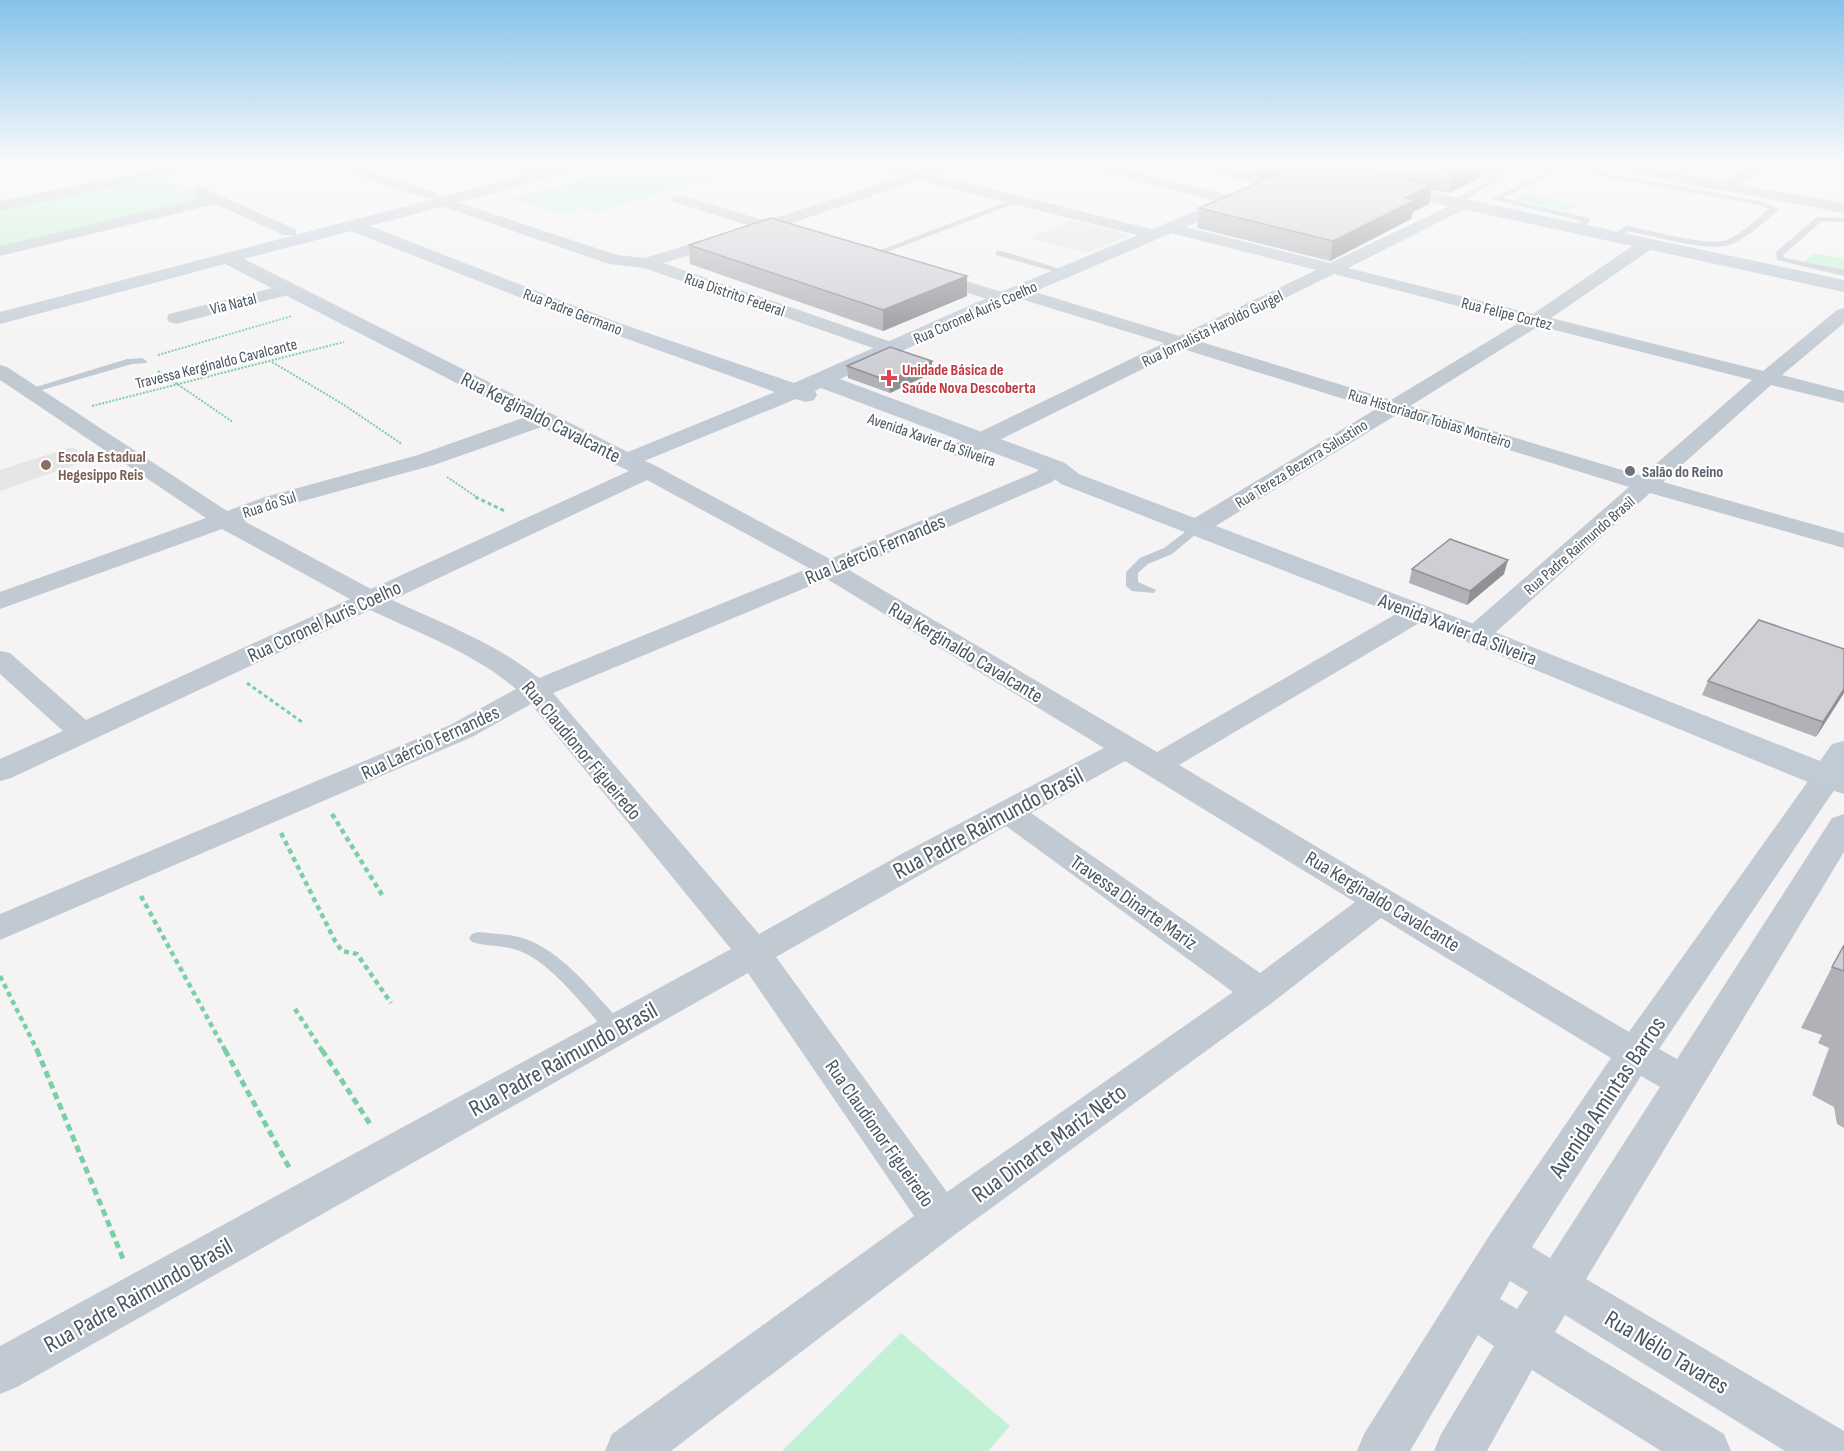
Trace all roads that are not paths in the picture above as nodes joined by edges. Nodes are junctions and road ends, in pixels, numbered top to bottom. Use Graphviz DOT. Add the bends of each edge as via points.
graph roads {
  1 [pos="85,231"];
  2 [pos="287,231"];
  3 [pos="296,231"];
  4 [pos="330,231"];
  5 [pos="367,231"];
  6 [pos="530,231"];
  7 [pos="753,231"];
  8 [pos="778,231"];
  9 [pos="931,231"];
  10 [pos="1161,231"];
  11 [pos="1409,231"];
  12 [pos="1573,231"];
  13 [pos="1586,231"];
  14 [pos="1622,231"];
  15 [pos="1640,231"];
  16 [pos="1747,231"];
  17 [pos="1806,231"];
  18 [pos="290,232"];
  19 [pos="1614,237"];
  20 [pos="810,240"];
  21 [pos="1644,246"];
  22 [pos="0,251"];
  23 [pos="999,253"];
  24 [pos="860,255"];
  25 [pos="227,258"];
  26 [pos="646,263"];
  27 [pos="889,264"];
  28 [pos="1334,269"];
  29 [pos="911,271"];
  30 [pos="1066,272"];
  31 [pos="1844,273"];
  32 [pos="129,279"];
  33 [pos="1844,286"];
  34 [pos="290,289"];
  35 [pos="1844,293"];
  36 [pos="1009,295"];
  37 [pos="0,308"];
  38 [pos="1844,314"];
  39 [pos="0,318"];
  40 [pos="176,318"];
  41 [pos="1536,320"];
  42 [pos="1181,343"];
  43 [pos="893,348"];
  44 [pos="141,361"];
  45 [pos="0,371"];
  46 [pos="1765,379"];
  47 [pos="821,380"];
  48 [pos="28,391"];
  49 [pos="796,391"];
  50 [pos="1844,398"];
  51 [pos="1392,406"];
  52 [pos="542,418"];
  53 [pos="972,445"];
  54 [pos="637,466"];
  55 [pos="1057,475"];
  56 [pos="1648,485"];
  57 [pos="223,519"];
  58 [pos="1194,529"];
  59 [pos="1844,541"];
  60 [pos="829,569"];
  61 [pos="1149,590"];
  62 [pos="369,599"];
  63 [pos="0,601"];
  64 [pos="1417,613"];
  65 [pos="1476,635"];
  66 [pos="0,659"];
  67 [pos="535,690"];
  68 [pos="83,733"];
  69 [pos="1142,757"];
  70 [pos="1838,770"];
  71 [pos="0,771"];
  72 [pos="1008,812"];
  73 [pos="1844,825"];
  74 [pos="1381,900"];
  75 [pos="0,928"];
  76 [pos="478,938"];
  77 [pos="754,953"];
  78 [pos="1260,992"];
  79 [pos="616,1029"];
  80 [pos="1635,1054"];
  81 [pos="1685,1082"];
  82 [pos="942,1220"];
  83 [pos="1503,1253"];
  84 [pos="1558,1286"];
  85 [pos="1470,1305"];
  86 [pos="1525,1338"];
  87 [pos="0,1371"];
  88 [pos="630,1451"];
  89 [pos="1382,1451"];
  90 [pos="1459,1451"];
  91 [pos="1706,1451"];
  92 [pos="1831,1451"];
  1 -- 22 [label="street"];
  2 -- 18 [label="street"];
  3 -- 18 [label="street"];
  4 -- 25 [label="street"];
  5 -- 49 [label="street, Rua Padre Germano" via="612,327"];
  6 -- 26 [label="street, Rua Distrito Federal" via="615,260"];
  7 -- 26 [label="street"];
  8 -- 20 [label="street"];
  9 -- 24 [label="lane"];
  10 -- 28 [label="street, Rua Felipe Cortez"];
  10 -- 30 [label="street, Rua Coronel Auris Coelho"];
  11 -- 28 [label="street, Rua Jornalista Haroldo Gurgel"];
  12 -- 21 [label="street"];
  13 -- 19 [label="street"];
  14 -- 19 [label="lane"];
  15 -- 16 [label="lane" via="1724,244"];
  17 -- 31 [label="lane" via="1779,254 1781,260"];
  18 -- 32 [label="street"];
  19 -- 21 [label="street"];
  21 -- 33 [label="street"];
  21 -- 35 [label="street"];
  21 -- 41 [label="street, Rua Tereza Bezerra Salustino"];
  23 -- 30 [label="lane"];
  24 -- 27 [label="street"];
  25 -- 32 [label="street"];
  25 -- 34 [label="street, Rua Kerginaldo Cavalcante"];
  26 -- 43 [label="street, Rua Distrito Federal"];
  28 -- 41 [label="street, Rua Felipe Cortez"];
  28 -- 42 [label="street, Rua Jornalista Haroldo Gurgel"];
  29 -- 36 [label="street, Rua Historiador Tobias Monteiro"];
  30 -- 36 [label="street, Rua Coronel Auris Coelho"];
  32 -- 37 [label="street"];
  32 -- 39 [label="street"];
  34 -- 40 [label="street, Via Natal"];
  34 -- 52 [label="street, Rua Kerginaldo Cavalcante"];
  36 -- 42 [label="street, Rua Historiador Tobias Monteiro"];
  36 -- 43 [label="street, Rua Coronel Auris Coelho"];
  38 -- 46 [label="street, Rua Padre Raimundo Brasil"];
  41 -- 46 [label="street, Rua Felipe Cortez"];
  41 -- 51 [label="street, Rua Tereza Bezerra Salustino"];
  42 -- 51 [label="street, Rua Historiador Tobias Monteiro"];
  42 -- 53 [label="street, Rua Jornalista Haroldo Gurgel"];
  43 -- 47 [label="street, Rua Coronel Auris Coelho"];
  44 -- 48 [label="lane"];
  45 -- 48 [label="street, Rua Claudionor Figueiredo"];
  46 -- 50 [label="street, Rua Felipe Cortez"];
  46 -- 56 [label="street, Rua Padre Raimundo Brasil"];
  47 -- 49 [label="street, Rua Coronel Auris Coelho"];
  47 -- 53 [label="street, Avenida Xavier da Silveira"];
  48 -- 57 [label="street, Rua Claudionor Figueiredo"];
  49 -- 53 [label="street, Avenida Xavier da Silveira"];
  49 -- 54 [label="street, Rua Coronel Auris Coelho"];
  51 -- 56 [label="street, Rua Historiador Tobias Monteiro"];
  51 -- 58 [label="street, Rua Tereza Bezerra Salustino"];
  52 -- 54 [label="street, Rua Kerginaldo Cavalcante"];
  52 -- 57 [label="street, Rua do Sul" via="426,460"];
  53 -- 55 [label="street, Avenida Xavier da Silveira"];
  54 -- 60 [label="street, Rua Kerginaldo Cavalcante"];
  54 -- 62 [label="street, Rua Coronel Auris Coelho" via="533,526"];
  55 -- 58 [label="street, Avenida Xavier da Silveira"];
  55 -- 60 [label="street, Rua Laércio Fernandes"];
  56 -- 59 [label="street, Rua Historiador Tobias Monteiro"];
  56 -- 65 [label="street, Rua Padre Raimundo Brasil"];
  57 -- 62 [label="street, Rua Claudionor Figueiredo"];
  57 -- 63 [label="street, Rua do Sul"];
  58 -- 61 [label="lane" via="1168,551 1144,561 1132,572 1131,583"];
  58 -- 64 [label="street, Avenida Xavier da Silveira"];
  60 -- 67 [label="street, Rua Laércio Fernandes"];
  60 -- 69 [label="street, Rua Kerginaldo Cavalcante"];
  62 -- 67 [label="street, Rua Claudionor Figueiredo" via="484,654"];
  62 -- 68 [label="street, Rua Coronel Auris Coelho"];
  64 -- 65 [label="street, Avenida Xavier da Silveira"];
  64 -- 69 [label="street, Rua Padre Raimundo Brasil" via="1294,687"];
  65 -- 70 [label="street, Avenida Xavier da Silveira"];
  66 -- 68 [label="street"];
  67 -- 75 [label="street, Rua Laércio Fernandes" via="461,731"];
  67 -- 77 [label="street, Rua Claudionor Figueiredo"];
  68 -- 71 [label="street, Rua Coronel Auris Coelho"];
  69 -- 72 [label="street, Rua Padre Raimundo Brasil"];
  69 -- 74 [label="street, Rua Kerginaldo Cavalcante"];
  70 -- 80 [label="street, Avenida Amintas Barros"];
  72 -- 77 [label="street, Rua Padre Raimundo Brasil"];
  72 -- 78 [label="street, Travessa Dinarte Mariz"];
  73 -- 81 [label="street"];
  74 -- 78 [label="street, Rua Dinarte Mariz Neto"];
  74 -- 80 [label="street, Rua Kerginaldo Cavalcante"];
  76 -- 79 [label="lane" via="528,947 548,960"];
  77 -- 79 [label="street, Rua Padre Raimundo Brasil"];
  77 -- 82 [label="street, Rua Claudionor Figueiredo"];
  78 -- 82 [label="street, Rua Dinarte Mariz Neto"];
  79 -- 87 [label="street, Rua Padre Raimundo Brasil"];
  80 -- 81 [label="street, Rua Kerginaldo Cavalcante"];
  80 -- 83 [label="street, Avenida Amintas Barros"];
  81 -- 84 [label="street"];
  82 -- 88 [label="street, Rua Dinarte Mariz Neto"];
  83 -- 84 [label="street, Rua Nélio Tavares"];
  83 -- 85 [label="street, Avenida Amintas Barros"];
  84 -- 86 [label="street"];
  84 -- 92 [label="street, Rua Nélio Tavares"];
  85 -- 86 [label="street"];
  85 -- 89 [label="street, Avenida Amintas Barros"];
  86 -- 90 [label="street"];
  86 -- 91 [label="street"];
}
